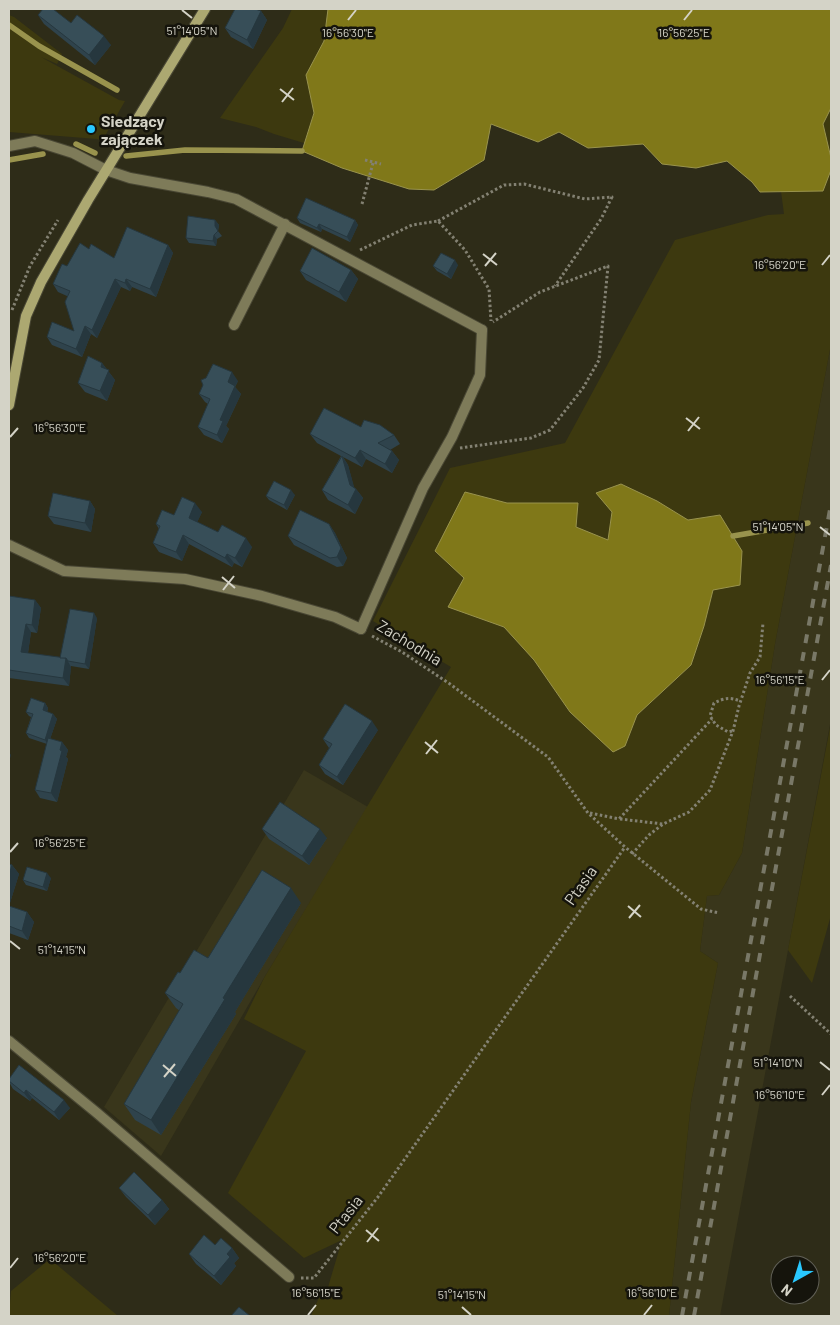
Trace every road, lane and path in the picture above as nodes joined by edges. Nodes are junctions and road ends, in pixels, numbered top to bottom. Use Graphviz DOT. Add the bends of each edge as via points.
graph roads {
  1 [pos="205,9"];
  2 [pos="9,146"];
  3 [pos="366,160"];
  4 [pos="373,163"];
  5 [pos="381,164"];
  6 [pos="106,170"];
  7 [pos="362,204"];
  8 [pos="438,221"];
  9 [pos="284,224"];
  10 [pos="350,259"];
  11 [pos="555,286"];
  12 [pos="234,324"];
  13 [pos="486,327"];
  14 [pos="9,405"];
  15 [pos="445,450"];
  16 [pos="9,544"];
  17 [pos="763,623"];
  18 [pos="361,629"];
  19 [pos="740,701"];
  20 [pos="712,719"];
  21 [pos="733,731"];
  22 [pos="588,813"];
  23 [pos="619,819"];
  24 [pos="663,824"];
  25 [pos="625,847"];
  26 [pos="632,854"];
  27 [pos="719,913"];
  28 [pos="790,996"];
  29 [pos="831,1034"];
  30 [pos="9,1042"];
  31 [pos="289,1277"];
  1 -- 6 [label="main road"];
  2 -- 6 [label="street" via="35,141 73,153"];
  3 -- 4 [label="path"];
  4 -- 5 [label="path"];
  4 -- 7 [label="path"];
  6 -- 9 [label="street" via="130,178 236,199"];
  6 -- 14 [label="main road" via="41,282 26,316"];
  8 -- 10 [label="path" via="412,225 358,251"];
  8 -- 11 [label="path" via="504,185 524,184 585,199 612,198"];
  8 -- 13 [label="path" via="465,250 489,289"];
  9 -- 10 [label="street"];
  9 -- 12 [label="street"];
  10 -- 13 [label="street"];
  11 -- 13 [label="path" via="540,292"];
  11 -- 15 [label="path" via="608,266 599,360 584,388 550,430 531,438"];
  13 -- 15 [label="street" via="480,375"];
  15 -- 18 [label="street" via="423,488"];
  16 -- 18 [label="street, Zachodnia" via="64,570 185,580 262,596 335,617"];
  17 -- 19 [label="path" via="760,657"];
  18 -- 22 [label="path, Zachodnia" via="450,684 548,757"];
  19 -- 20 [label="path" via="723,698 714,703"];
  19 -- 21 [label="path"];
  20 -- 21 [label="path" via="728,732"];
  20 -- 23 [label="path"];
  21 -- 24 [label="path" via="710,790 689,812"];
  22 -- 23 [label="path"];
  22 -- 25 [label="path, Zachodnia"];
  23 -- 24 [label="path"];
  24 -- 26 [label="path"];
  25 -- 26 [label="path, Zachodnia"];
  25 -- 31 [label="path, Ptasia" via="372,1204 314,1278"];
  26 -- 27 [label="path, Zachodnia" via="700,909"];
  28 -- 29 [label="path"];
  30 -- 31 [label="street" via="97,1112"];
}
